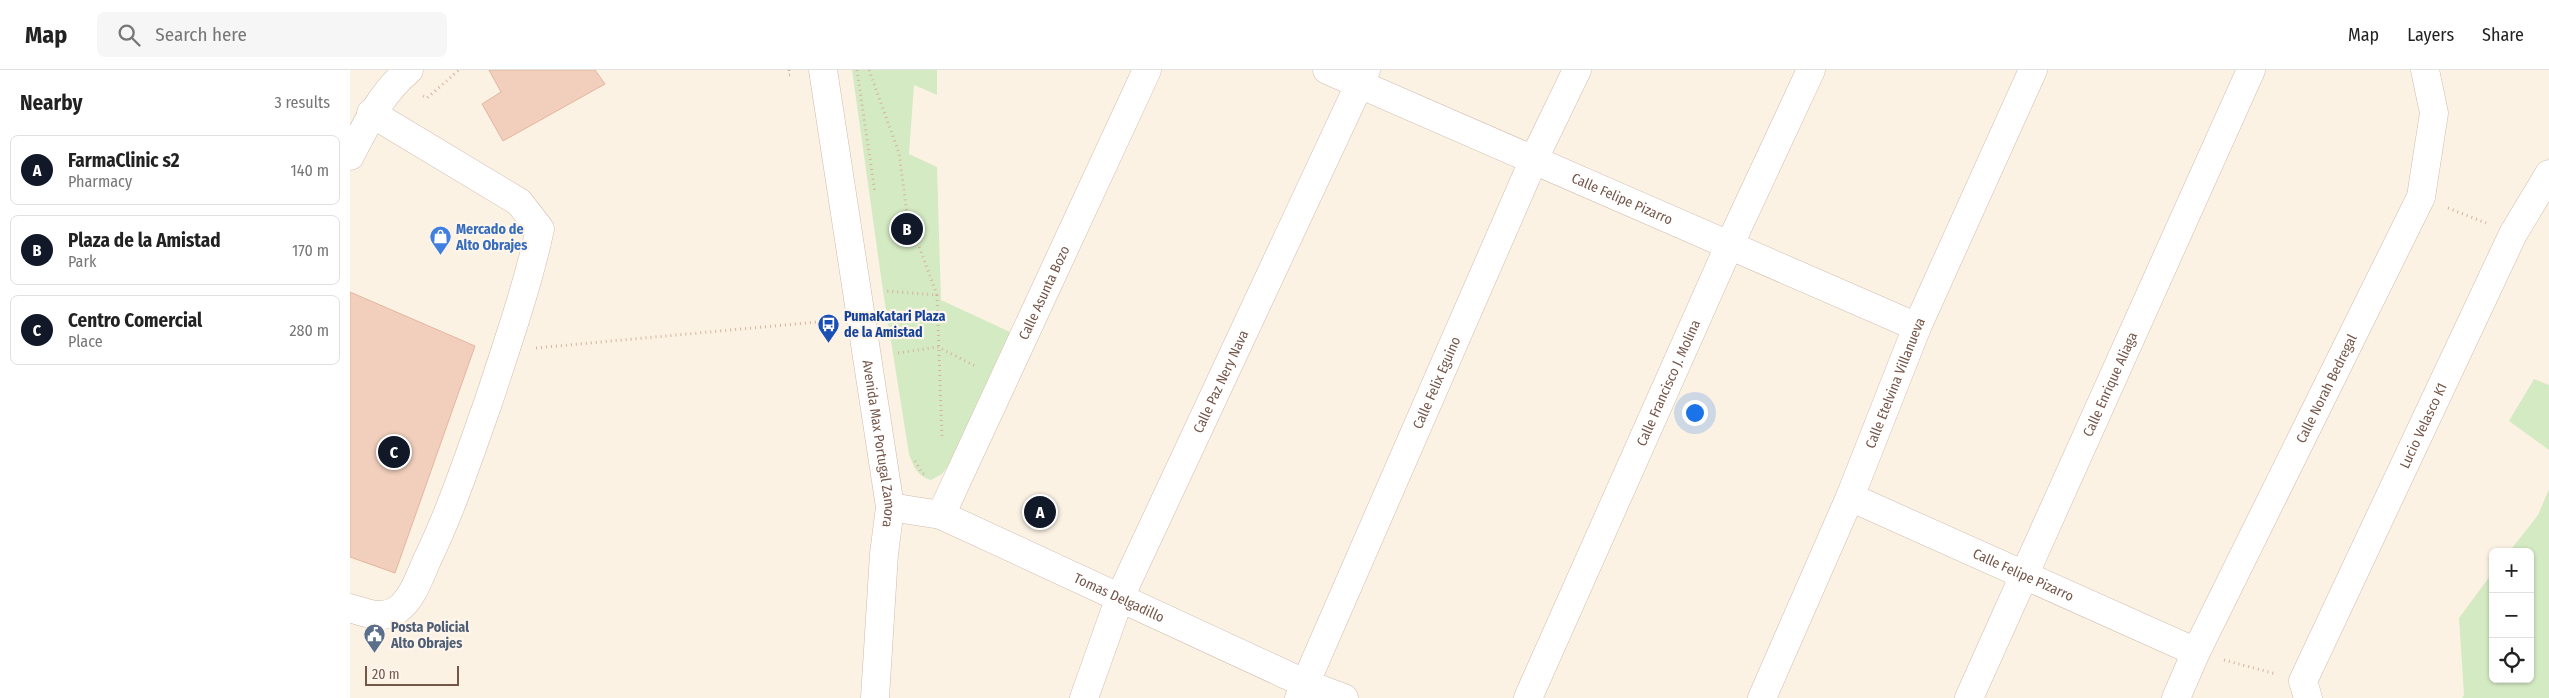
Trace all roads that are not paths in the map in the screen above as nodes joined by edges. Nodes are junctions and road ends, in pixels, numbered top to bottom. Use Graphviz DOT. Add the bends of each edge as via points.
graph roads {
  1 [pos="409,70"];
  2 [pos="823,70"];
  3 [pos="1146,70"];
  4 [pos="1327,70"];
  5 [pos="1577,70"];
  6 [pos="1811,70"];
  7 [pos="2033,70"];
  8 [pos="2250,70"];
  9 [pos="2426,70"];
  10 [pos="1363,77"];
  11 [pos="371,113"];
  12 [pos="350,156"];
  13 [pos="1534,159"];
  14 [pos="2549,174"];
  15 [pos="1729,246"];
  16 [pos="1917,327"];
  17 [pos="1850,497"];
  18 [pos="890,507"];
  19 [pos="941,515"];
  20 [pos="2023,576"];
  21 [pos="1120,597"];
  22 [pos="350,608"];
  23 [pos="2196,652"];
  24 [pos="2306,690"];
  25 [pos="1302,691"];
  26 [pos="875,698"];
  27 [pos="1084,698"];
  28 [pos="1344,698"];
  29 [pos="1528,698"];
  30 [pos="1762,698"];
  31 [pos="1969,698"];
  32 [pos="2176,698"];
  1 -- 11 [label="street"];
  2 -- 18 [label="street, Avenida Max Portugal Zamora"];
  3 -- 19 [label="street, Calle Asunta Bozo"];
  4 -- 10 [label="street, Calle Felipe Pizarro"];
  5 -- 13 [label="street, Calle Felix Eguino"];
  6 -- 15 [label="street, Calle Francisco J. Molina"];
  7 -- 16 [label="street, Calle Etelvina Villanueva"];
  8 -- 20 [label="street, Calle Enrique Aliaga"];
  9 -- 23 [label="street, Calle Norah Bedregal" via="2434,113 2421,197"];
  10 -- 13 [label="street, Calle Felipe Pizarro"];
  10 -- 21 [label="street, Calle Paz Nery Nava"];
  11 -- 12 [label="street"];
  11 -- 22 [label="street" via="520,202 540,228 506,350 450,512 414,589 399,609 387,615"];
  13 -- 15 [label="street, Calle Felipe Pizarro"];
  13 -- 25 [label="street, Calle Felix Eguino"];
  14 -- 24 [label="street, Lucio Velasco K1" via="2512,234"];
  15 -- 16 [label="street, Calle Felipe Pizarro"];
  15 -- 29 [label="street, Calle Francisco J. Molina"];
  16 -- 17 [label="street, Calle Etelvina Villanueva"];
  17 -- 20 [label="street, Calle Felipe Pizarro"];
  17 -- 30 [label="street, Calle Etelvina Villanueva"];
  18 -- 19 [label="street, Tomas Delgadillo"];
  18 -- 26 [label="street, Avenida Max Portugal Zamora"];
  19 -- 21 [label="street, Tomas Delgadillo"];
  20 -- 23 [label="street, Calle Felipe Pizarro"];
  20 -- 31 [label="street, Calle Enrique Aliaga"];
  21 -- 25 [label="street, Tomas Delgadillo"];
  21 -- 27 [label="street, Calle Paz Nery Nava"];
  23 -- 32 [label="street, Calle Norah Bedregal"];
  25 -- 28 [label="street, Tomas Delgadillo"];
}
